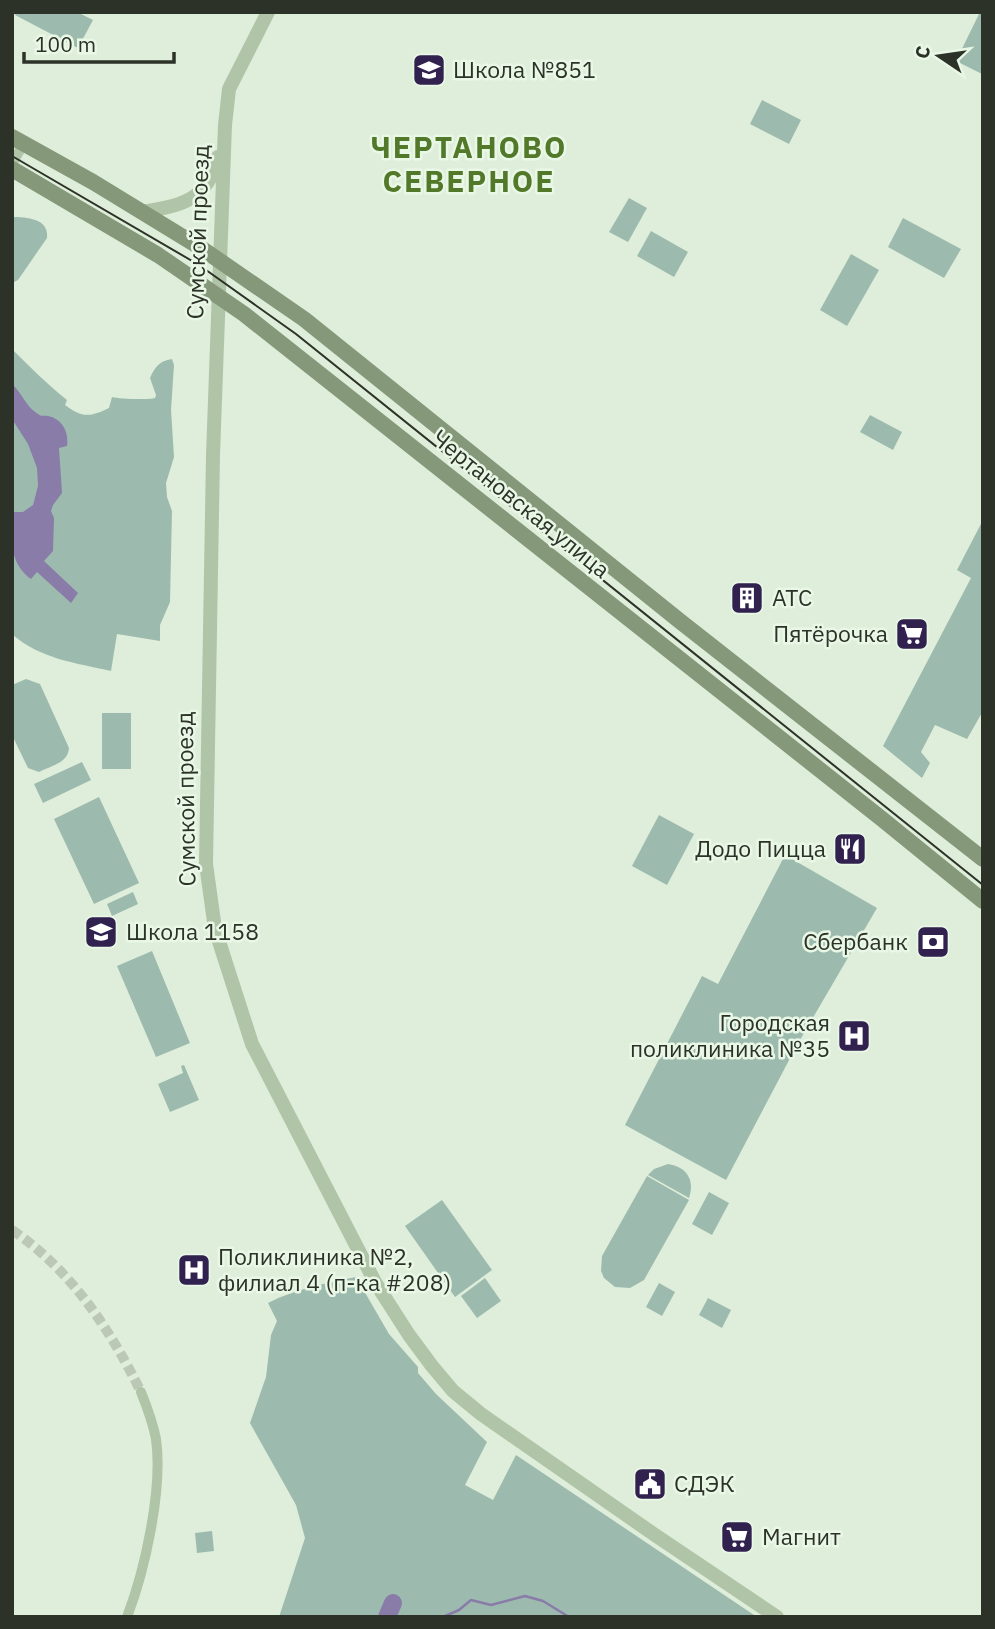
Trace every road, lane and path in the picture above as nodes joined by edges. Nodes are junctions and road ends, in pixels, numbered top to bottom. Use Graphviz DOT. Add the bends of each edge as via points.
graph roads {
  1 [pos="268,12"];
  2 [pos="225,125"];
  3 [pos="18,140"];
  4 [pos="12,166"];
  5 [pos="141,212"];
  6 [pos="220,260"];
  7 [pos="219,295"];
  8 [pos="868,769"];
  9 [pos="844,789"];
  10 [pos="910,802"];
  11 [pos="890,826"];
  12 [pos="983,859"];
  13 [pos="983,901"];
  14 [pos="141,1392"];
  15 [pos="127,1617"];
  16 [pos="777,1617"];
  1 -- 2 [label="street, Сумской проезд" via="229,89"];
  2 -- 5 [label="street" via="216,165 200,192 176,206"];
  2 -- 6 [label="street, Сумской проезд"];
  3 -- 4 [label="street"];
  3 -- 5 [label="main road, Чертановская улица"];
  4 -- 7 [label="main road, Чертановская улица"];
  5 -- 6 [label="main road, Чертановская улица"];
  6 -- 7 [label="street, Сумской проезд"];
  6 -- 8 [label="main road, Чертановская улица" via="304,319"];
  7 -- 9 [label="main road, Чертановская улица"];
  7 -- 16 [label="street, Сумской проезд" via="206,864 215,929 249,1036 375,1282 453,1391"];
  8 -- 9 [label="main road" via="863,789"];
  8 -- 10 [label="main road, Чертановская улица"];
  9 -- 11 [label="main road, Чертановская улица"];
  10 -- 11 [label="main road" via="895,808"];
  10 -- 12 [label="main road, Чертановская улица"];
  11 -- 13 [label="main road, Чертановская улица"];
  14 -- 15 [label="street" via="153,1427 157,1468 144,1559"];
}
